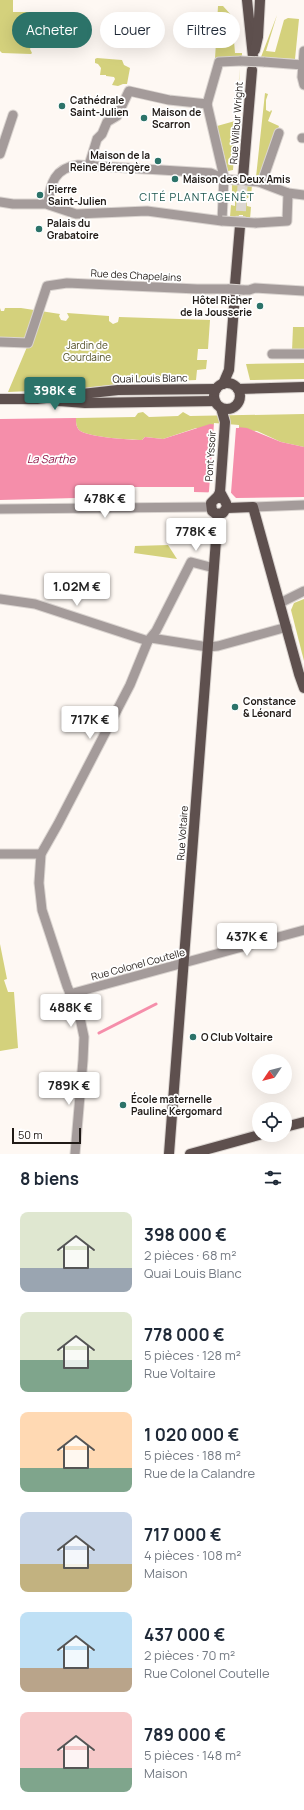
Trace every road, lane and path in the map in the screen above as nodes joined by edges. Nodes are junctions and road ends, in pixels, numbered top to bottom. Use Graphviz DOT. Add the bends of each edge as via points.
graph roads {
  1 [pos="246,0"];
  2 [pos="260,0"];
  3 [pos="304,51"];
  4 [pos="303,64"];
  5 [pos="252,70"];
  6 [pos="304,85"];
  7 [pos="207,104"];
  8 [pos="13,115"];
  9 [pos="279,133"];
  10 [pos="1,150"];
  11 [pos="89,165"];
  12 [pos="244,178"];
  13 [pos="224,179"];
  14 [pos="261,182"];
  15 [pos="288,193"];
  16 [pos="304,196"];
  17 [pos="0,202"];
  18 [pos="48,204"];
  19 [pos="222,221"];
  20 [pos="240,226"];
  21 [pos="236,289"];
  22 [pos="304,291"];
  23 [pos="0,342"];
  24 [pos="272,354"];
  25 [pos="304,354"];
  26 [pos="229,370"];
  27 [pos="219,386"];
  28 [pos="304,387"];
  29 [pos="240,393"];
  30 [pos="304,393"];
  31 [pos="0,399"];
  32 [pos="37,399"];
  33 [pos="224,412"];
  34 [pos="221,499"];
  35 [pos="304,505"];
  36 [pos="210,507"];
  37 [pos="253,507"];
  38 [pos="0,509"];
  39 [pos="218,514"];
  40 [pos="214,568"];
  41 [pos="304,592"];
  42 [pos="0,599"];
  43 [pos="280,603"];
  44 [pos="287,627"];
  45 [pos="149,639"];
  46 [pos="208,647"];
  47 [pos="304,688"];
  48 [pos="2,854"];
  49 [pos="41,854"];
  50 [pos="304,930"];
  51 [pos="184,963"];
  52 [pos="70,994"];
  53 [pos="304,1122"];
  54 [pos="292,1126"];
  55 [pos="252,1137"];
  56 [pos="75,1154"];
  57 [pos="169,1154"];
  58 [pos="190,1154"];
  1 -- 2 [label="main road" via="253,56 258,37"];
  3 -- 4 [label="street"];
  4 -- 6 [label="street"];
  4 -- 7 [label="street, bridge" via="219,62"];
  5 -- 12 [label="main road, Rue Wilbur Wright"];
  7 -- 11 [label="street" via="169,100 129,91 117,116 106,123"];
  7 -- 13 [label="street"];
  8 -- 10 [label="street"];
  9 -- 14 [label="street"];
  11 -- 13 [label="street" via="212,173"];
  11 -- 18 [label="street" via="71,166 59,172 55,177"];
  13 -- 14 [label="street, bridge"];
  13 -- 19 [label="street"];
  14 -- 15 [label="street"];
  15 -- 16 [label="street"];
  15 -- 19 [label="street, bridge" via="287,221"];
  17 -- 18 [label="street"];
  18 -- 19 [label="street" via="76,214 147,212"];
  20 -- 21 [label="main road"];
  21 -- 22 [label="street, Rue des Chapelains"];
  21 -- 23 [label="street, Rue des Chapelains" via="197,290 67,283 47,286 28,343"];
  21 -- 26 [label="main road"];
  24 -- 25 [label="street"];
  26 -- 27 [label="main road"];
  26 -- 29 [label="main road"];
  27 -- 29 [label="main road, Quai Louis Blanc" via="230,383"];
  27 -- 32 [label="main road, Quai Louis Blanc" via="118,390"];
  27 -- 33 [label="main road" via="214,394"];
  28 -- 29 [label="main road, Quai Louis Blanc"];
  29 -- 30 [label="main road, Quai Louis Blanc"];
  29 -- 33 [label="main road" via="237,406"];
  31 -- 32 [label="main road, Quai Louis Blanc"];
  32 -- 33 [label="main road, Quai Louis Blanc"];
  33 -- 34 [label="main road, Pont Yssoir"];
  34 -- 36 [label="main road" via="211,502"];
  34 -- 37 [label="main road"];
  34 -- 39 [label="main road" via="224,512"];
  35 -- 37 [label="street"];
  36 -- 38 [label="street"];
  36 -- 39 [label="main road"];
  37 -- 43 [label="main road"];
  39 -- 40 [label="main road, Rue Voltaire"];
  40 -- 45 [label="street" via="191,562 156,631"];
  40 -- 46 [label="main road, Rue Voltaire"];
  41 -- 43 [label="street"];
  42 -- 45 [label="street" via="35,604"];
  43 -- 44 [label="main road"];
  44 -- 46 [label="street"];
  44 -- 47 [label="main road"];
  45 -- 46 [label="street"];
  45 -- 49 [label="street" via="130,685"];
  46 -- 51 [label="main road, Rue Voltaire"];
  48 -- 49 [label="street"];
  49 -- 52 [label="street" via="39,883 42,910"];
  50 -- 51 [label="street, Rue Colonel Coutelle"];
  51 -- 52 [label="street, Rue Colonel Coutelle"];
  51 -- 57 [label="main road, Rue Voltaire"];
  52 -- 56 [label="street" via="80,1018 84,1037"];
  53 -- 54 [label="main road"];
  55 -- 58 [label="main road"];
}
